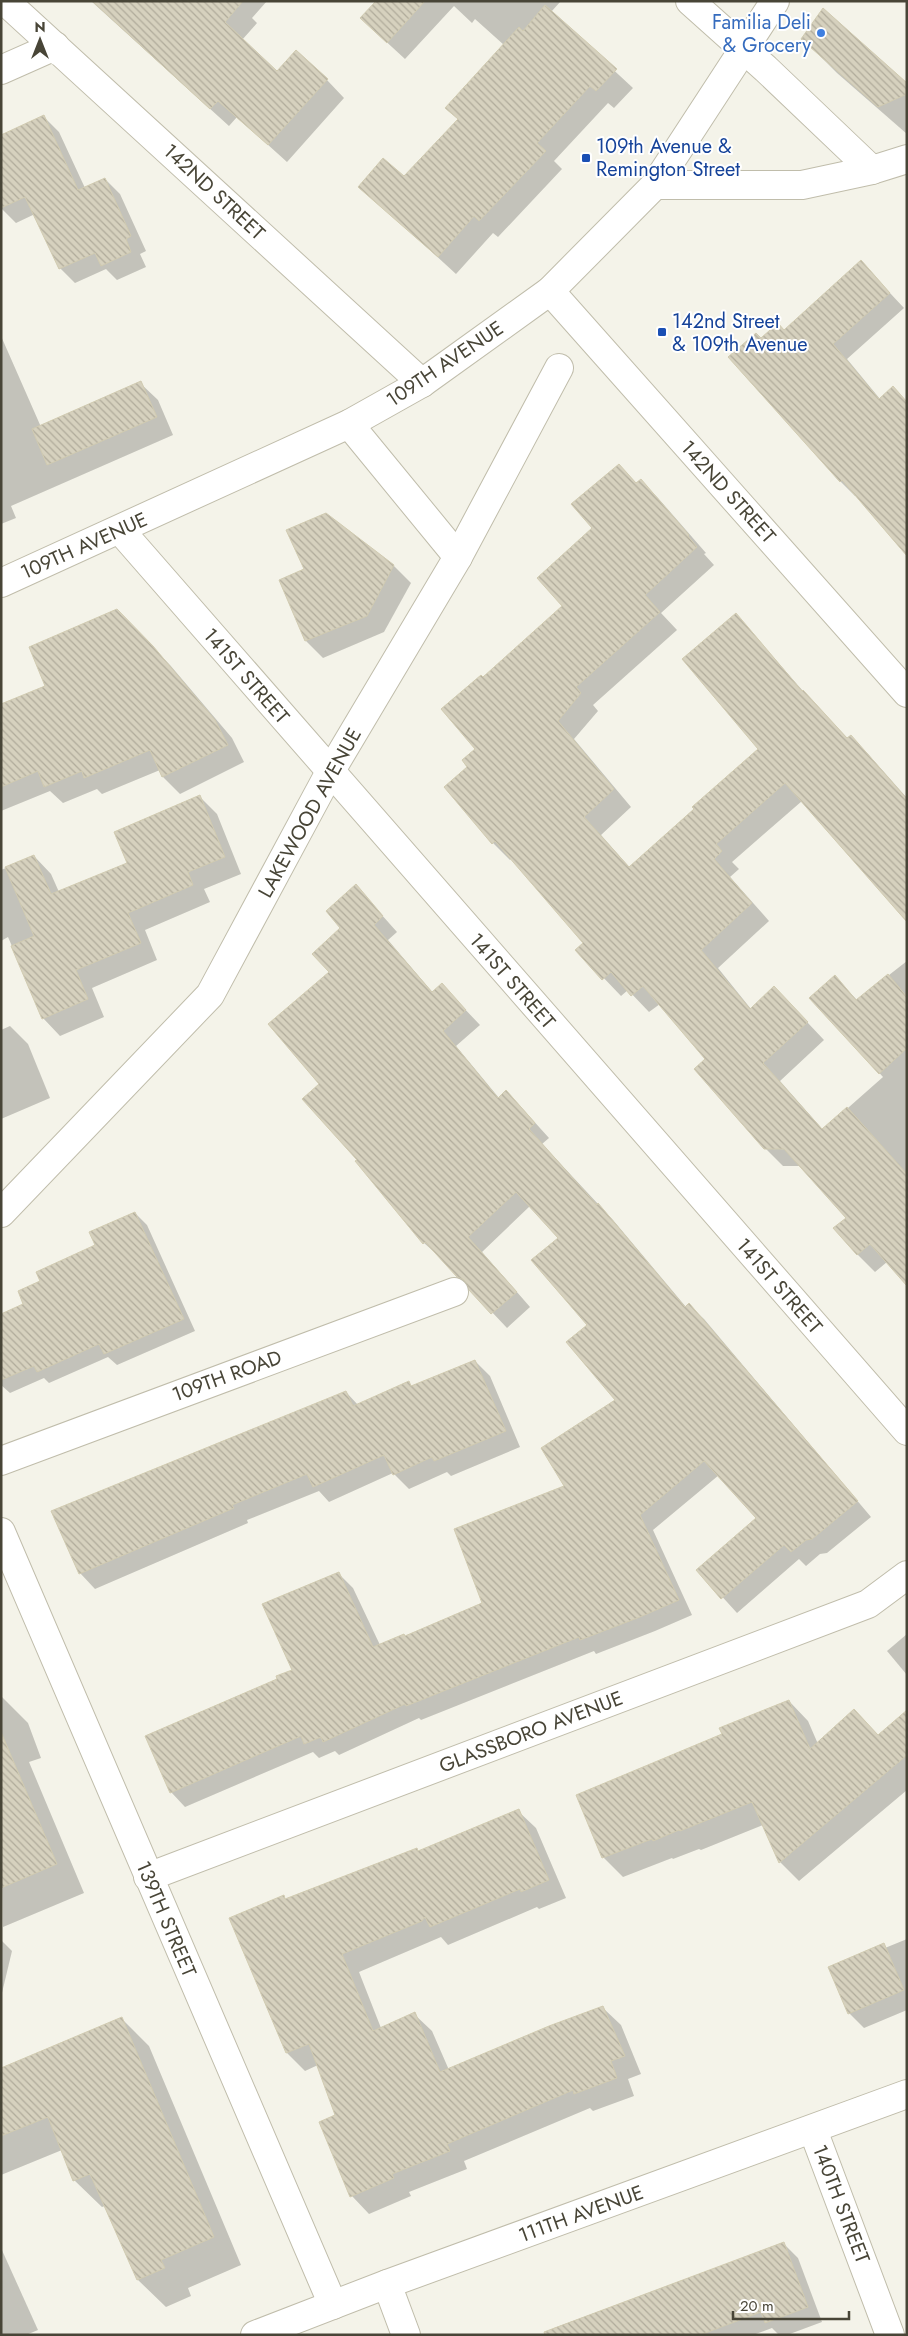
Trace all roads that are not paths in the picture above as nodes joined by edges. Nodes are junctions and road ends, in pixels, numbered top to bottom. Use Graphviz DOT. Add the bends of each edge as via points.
graph roads {
  1 [pos="6,1"];
  2 [pos="690,1"];
  3 [pos="775,1"];
  4 [pos="55,46"];
  5 [pos="744,48"];
  6 [pos="1,70"];
  7 [pos="907,159"];
  8 [pos="872,170"];
  9 [pos="655,185"];
  10 [pos="550,291"];
  11 [pos="559,368"];
  12 [pos="422,383"];
  13 [pos="348,424"];
  14 [pos="120,530"];
  15 [pos="458,557"];
  16 [pos="1,583"];
  17 [pos="907,693"];
  18 [pos="330,772"];
  19 [pos="1,1213"];
  20 [pos="454,1292"];
  21 [pos="907,1431"];
  22 [pos="1,1461"];
  23 [pos="1,1532"];
  24 [pos="907,1575"];
  25 [pos="148,1877"];
  26 [pos="907,2094"];
  27 [pos="813,2130"];
  28 [pos="387,2284"];
  29 [pos="333,2304"];
  30 [pos="255,2335"];
  31 [pos="406,2335"];
  32 [pos="890,2335"];
  1 -- 4 [label="street, 142ND STREET"];
  2 -- 5 [label="street"];
  3 -- 5 [label="street"];
  4 -- 6 [label="street"];
  4 -- 12 [label="street, 142ND STREET"];
  5 -- 8 [label="street"];
  5 -- 9 [label="street"];
  7 -- 8 [label="street"];
  8 -- 9 [label="street" via="802,185"];
  9 -- 10 [label="street, 109TH AVENUE"];
  10 -- 12 [label="street, 109TH AVENUE"];
  10 -- 17 [label="street, 142ND STREET"];
  11 -- 15 [label="street, LAKEWOOD AVENUE"];
  12 -- 13 [label="street, 109TH AVENUE"];
  13 -- 14 [label="street, 109TH AVENUE"];
  13 -- 15 [label="street"];
  14 -- 16 [label="street, 109TH AVENUE"];
  14 -- 18 [label="street, 141ST STREET"];
  15 -- 18 [label="street, LAKEWOOD AVENUE"];
  18 -- 19 [label="street, LAKEWOOD AVENUE" via="210,995"];
  18 -- 21 [label="street, 141ST STREET"];
  20 -- 22 [label="street, 109TH ROAD"];
  23 -- 25 [label="street, 139TH STREET"];
  24 -- 25 [label="street, GLASSBORO AVENUE" via="868,1604"];
  25 -- 29 [label="street, 139TH STREET"];
  26 -- 27 [label="street, 111TH AVENUE"];
  27 -- 28 [label="street, 111TH AVENUE"];
  27 -- 32 [label="street, 140TH STREET"];
  28 -- 29 [label="street, 111TH AVENUE"];
  28 -- 31 [label="street"];
  29 -- 30 [label="street, 111TH AVENUE"];
}
